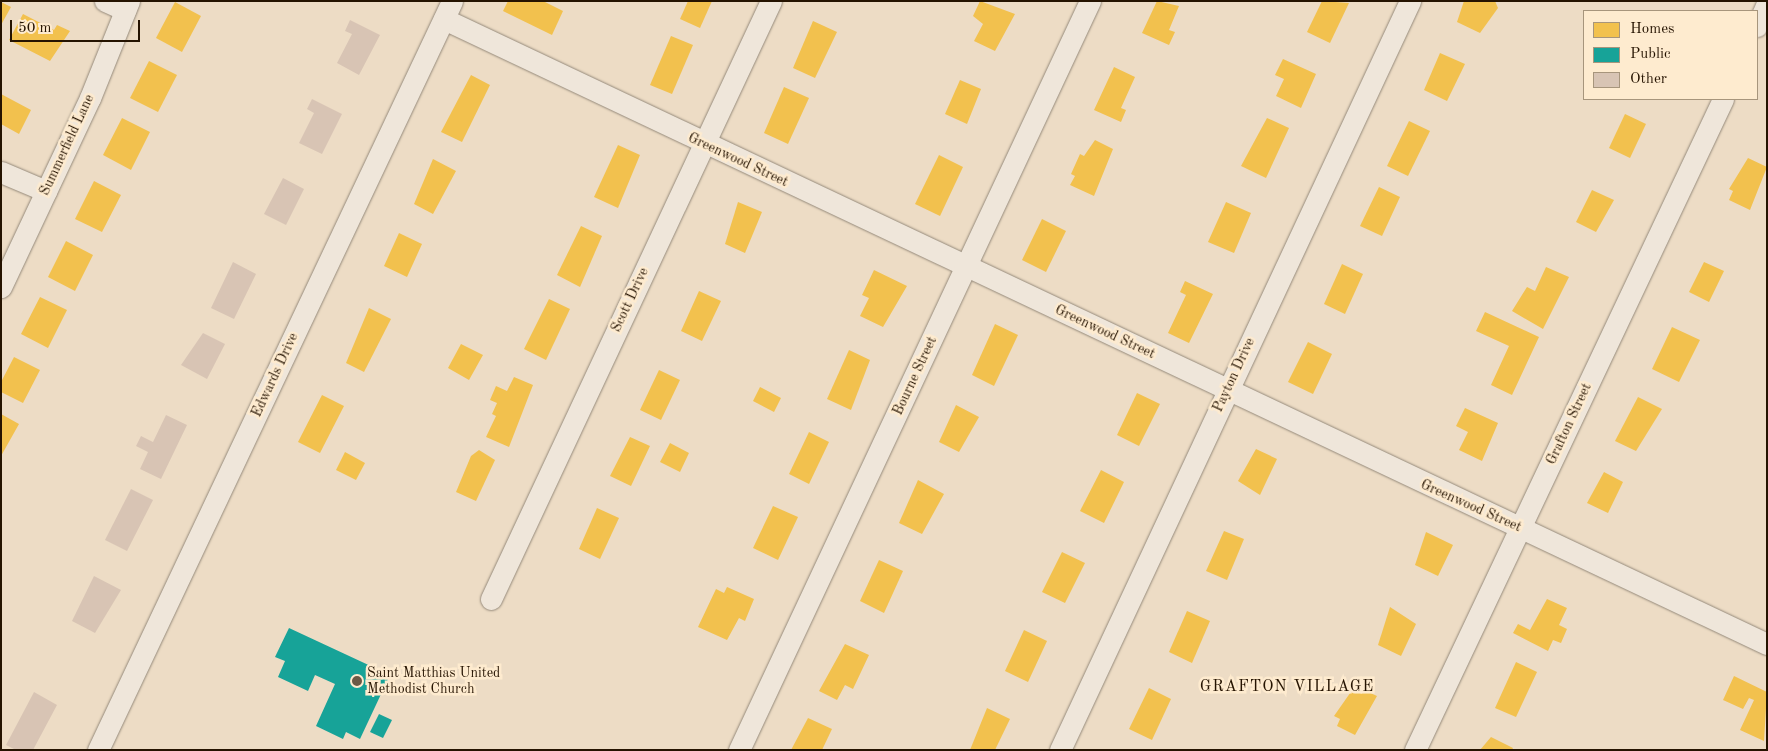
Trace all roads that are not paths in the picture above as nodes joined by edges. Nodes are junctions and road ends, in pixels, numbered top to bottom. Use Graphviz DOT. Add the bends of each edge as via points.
graph roads {
  1 [pos="105,1"];
  2 [pos="771,1"];
  3 [pos="1090,1"];
  4 [pos="1410,1"];
  5 [pos="1767,4"];
  6 [pos="127,6"];
  7 [pos="448,10"];
  8 [pos="1758,24"];
  9 [pos="1723,100"];
  10 [pos="704,144"];
  11 [pos="1,172"];
  12 [pos="46,191"];
  13 [pos="966,267"];
  14 [pos="1,287"];
  15 [pos="1228,390"];
  16 [pos="1520,528"];
  17 [pos="491,599"];
  18 [pos="1767,644"];
  19 [pos="98,750"];
  20 [pos="739,750"];
  21 [pos="1060,750"];
  22 [pos="1415,750"];
  1 -- 6 [label="street"];
  2 -- 10 [label="street, Scott Drive"];
  3 -- 13 [label="street, Bourne Street"];
  4 -- 15 [label="street, Payton Drive"];
  5 -- 8 [label="street"];
  6 -- 12 [label="street, Summerfield Lane"];
  7 -- 10 [label="street, Greenwood Street"];
  7 -- 19 [label="street, Edwards Drive"];
  9 -- 16 [label="street, Grafton Street"];
  10 -- 13 [label="street, Greenwood Street"];
  10 -- 17 [label="street, Scott Drive"];
  11 -- 12 [label="street"];
  12 -- 14 [label="street, Summerfield Lane"];
  13 -- 15 [label="street, Greenwood Street"];
  13 -- 20 [label="street, Bourne Street"];
  15 -- 16 [label="street, Greenwood Street"];
  15 -- 21 [label="street, Payton Drive"];
  16 -- 18 [label="street, Greenwood Street"];
  16 -- 22 [label="street, Grafton Street"];
}
